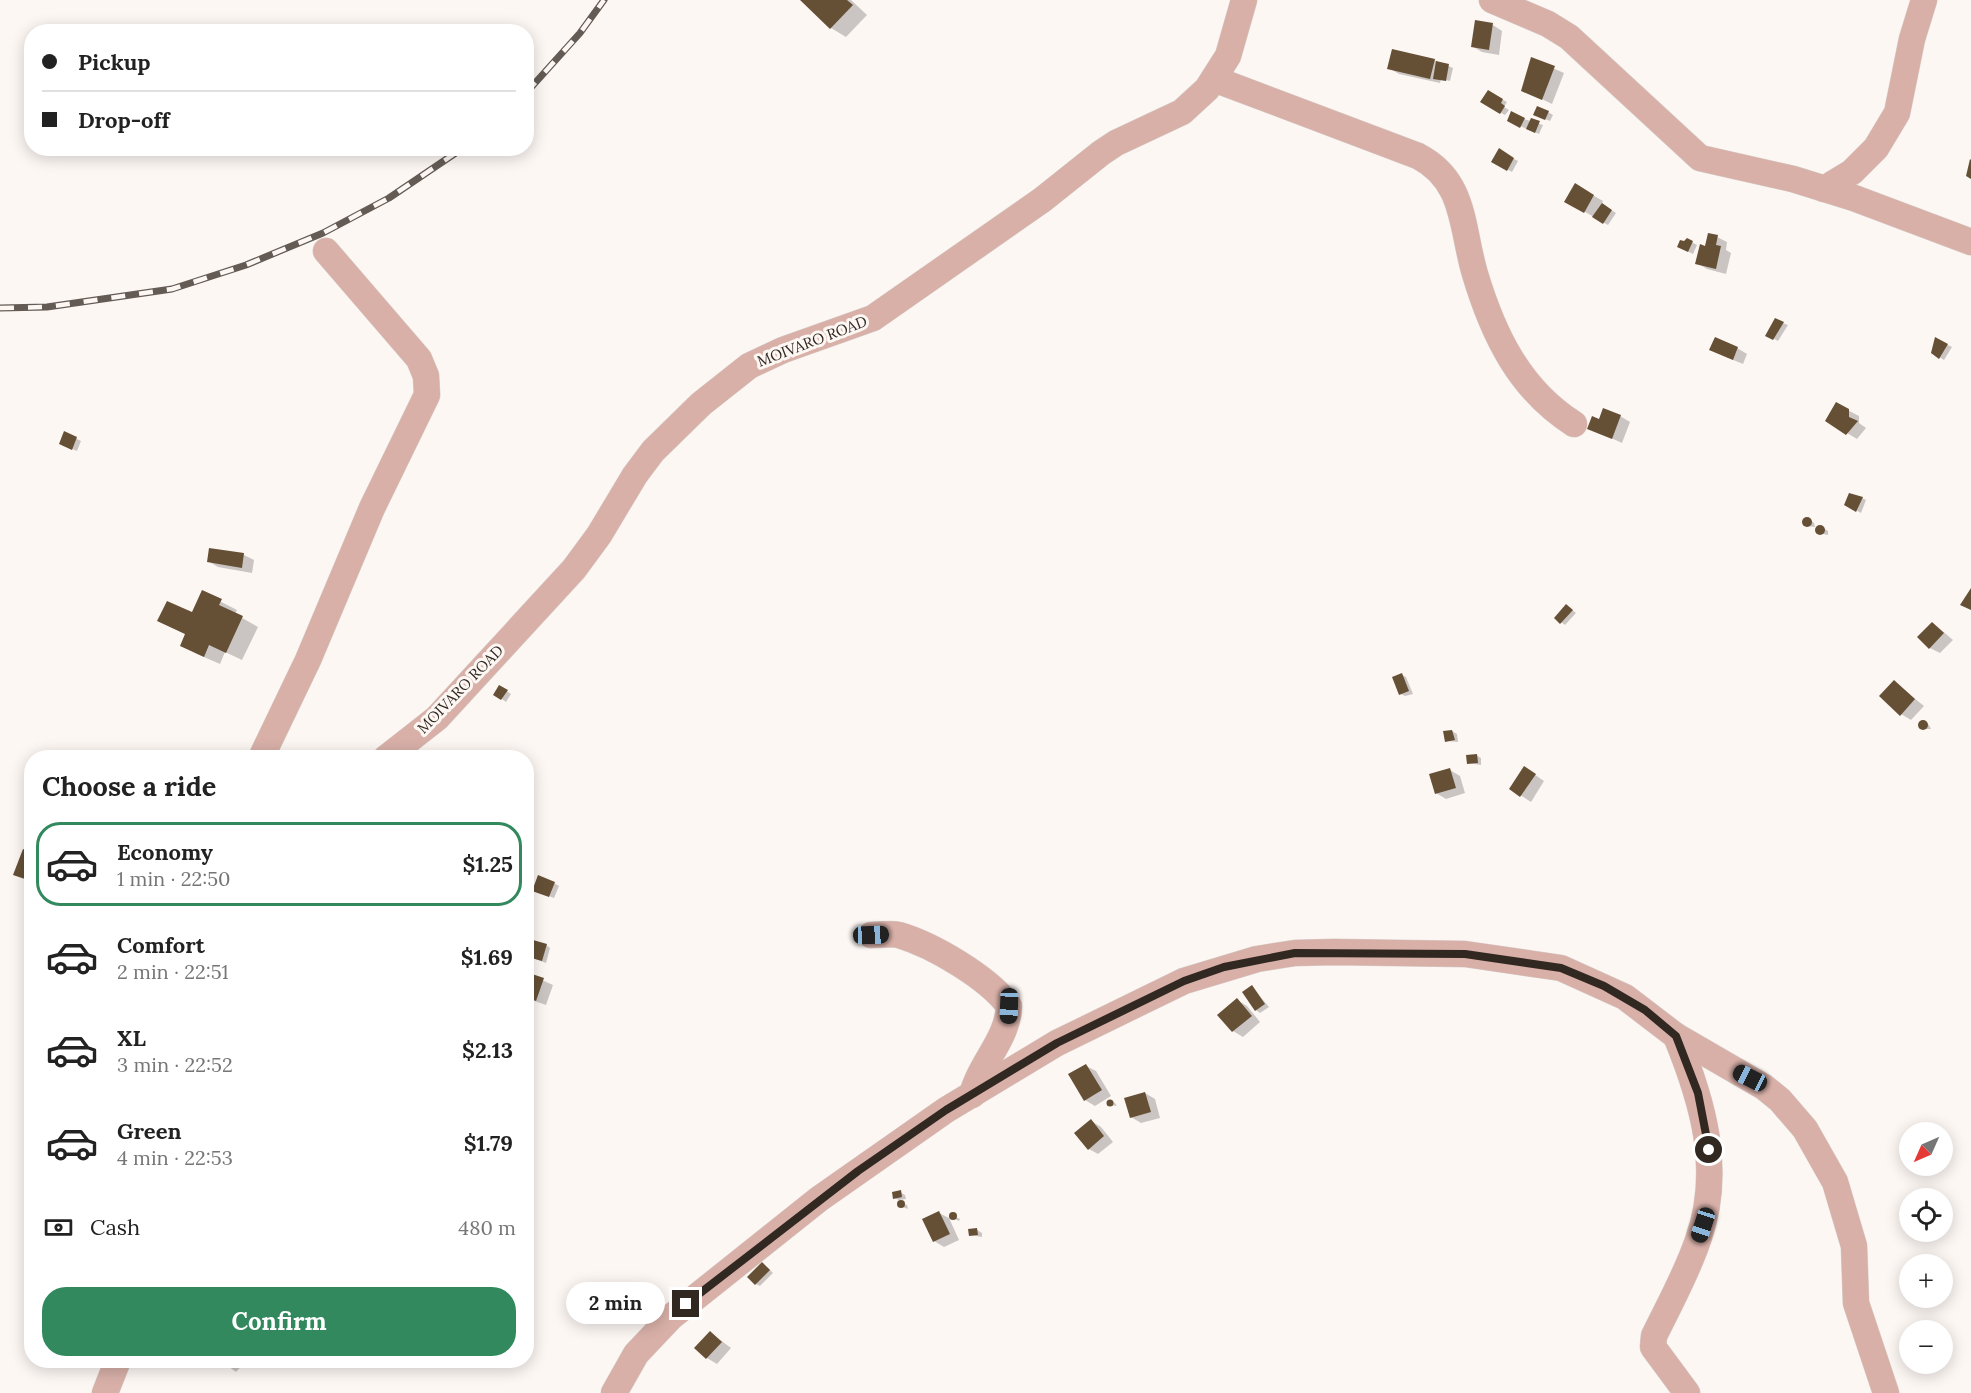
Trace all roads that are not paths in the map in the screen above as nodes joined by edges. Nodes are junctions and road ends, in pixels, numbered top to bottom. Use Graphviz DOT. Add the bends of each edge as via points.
graph roads {
  1 [pos="1244,0"];
  2 [pos="1492,0"];
  3 [pos="1924,0"];
  4 [pos="1214,79"];
  5 [pos="1824,189"];
  6 [pos="1971,242"];
  7 [pos="326,250"];
  8 [pos="1574,424"];
  9 [pos="265,750"];
  10 [pos="396,750"];
  11 [pos="871,935"];
  12 [pos="1676,1036"];
  13 [pos="972,1095"];
  14 [pos="115,1368"];
  15 [pos="105,1393"];
  16 [pos="614,1393"];
  17 [pos="1687,1393"];
  18 [pos="1886,1393"];
  1 -- 4 [label="street, MOIVARO ROAD" via="1230,51"];
  2 -- 5 [label="street" via="1569,37 1695,155"];
  3 -- 5 [label="street" via="1897,113 1876,148 1852,172"];
  4 -- 8 [label="street" via="1418,156 1442,172 1452,186 1475,274 1504,347 1543,403"];
  4 -- 10 [label="street, MOIVARO ROAD" via="1182,112 1101,153 1042,200 887,309 855,327 783,350 749,366 701,404 641,467 574,569 437,718"];
  5 -- 6 [label="street"];
  7 -- 9 [label="street" via="419,359 426,376 427,395 372,508 308,660"];
  11 -- 13 [label="street" via="898,934 932,950 984,980 1009,1006 1009,1021 976,1079"];
  12 -- 13 [label="street" via="1625,997 1561,968 1465,954 1295,953 1224,967 1184,981 1057,1043"];
  12 -- 17 [label="street" via="1705,1123 1709,1191 1698,1241 1654,1336 1653,1347"];
  12 -- 18 [label="street" via="1764,1087 1816,1143 1835,1182 1854,1246 1856,1303"];
  13 -- 16 [label="street" via="819,1199 678,1311 636,1354"];
  14 -- 15 [label="street"];
}
